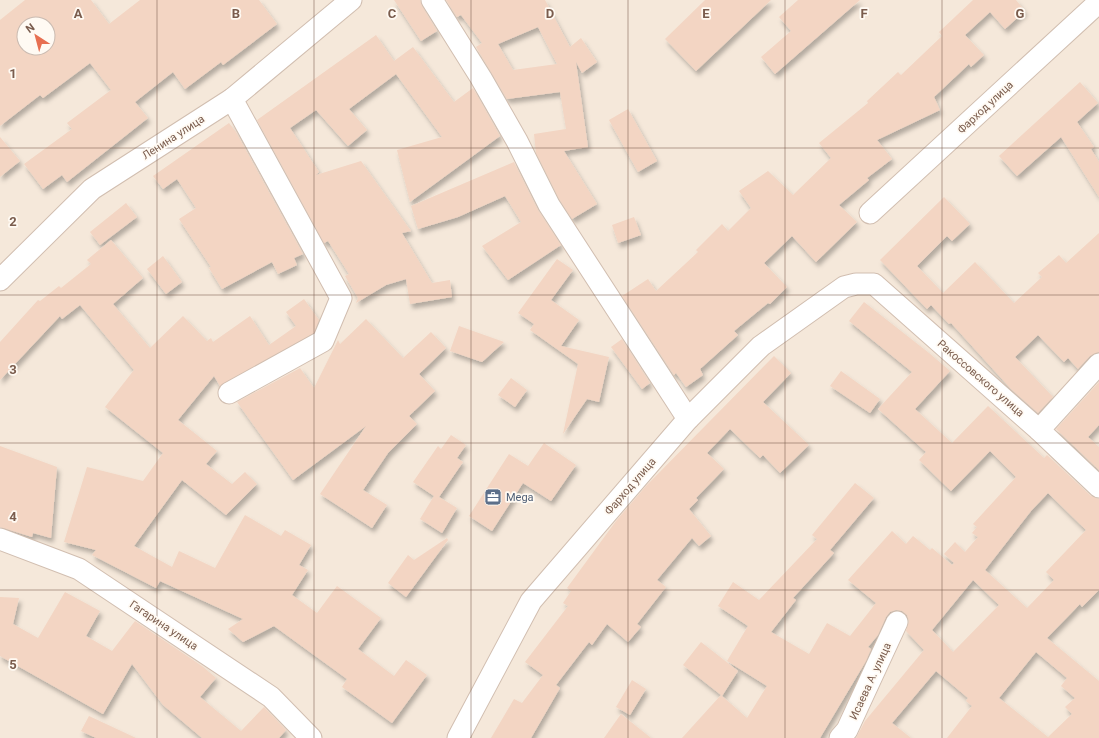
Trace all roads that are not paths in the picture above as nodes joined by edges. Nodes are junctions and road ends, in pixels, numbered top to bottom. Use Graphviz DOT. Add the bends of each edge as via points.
graph roads {
  1 [pos="351,0"];
  2 [pos="432,0"];
  3 [pos="1099,2"];
  4 [pos="232,99"];
  5 [pos="870,213"];
  6 [pos="0,280"];
  7 [pos="856,284"];
  8 [pos="1099,364"];
  9 [pos="229,393"];
  10 [pos="688,419"];
  11 [pos="1039,430"];
  12 [pos="1099,487"];
  13 [pos="0,539"];
  14 [pos="897,622"];
  15 [pos="311,738"];
  16 [pos="458,738"];
  17 [pos="840,738"];
  1 -- 4 [label="street, Ленина улица"];
  2 -- 10 [label="street" via="517,141 549,205"];
  3 -- 5 [label="street, Фарход улица"];
  4 -- 6 [label="street, Ленина улица" via="92,189"];
  4 -- 9 [label="street" via="341,298 323,341"];
  7 -- 10 [label="street, Фарход улица" via="844,287 761,346"];
  7 -- 11 [label="street, Ракоссовского улица" via="874,284"];
  8 -- 11 [label="street"];
  10 -- 16 [label="street, Фарход улица" via="531,601"];
  11 -- 12 [label="street, Ракоссовского улица"];
  13 -- 15 [label="street, Гагарина улица" via="79,569 271,697"];
  14 -- 17 [label="street, Исаева А. улица" via="847,730"];
}
